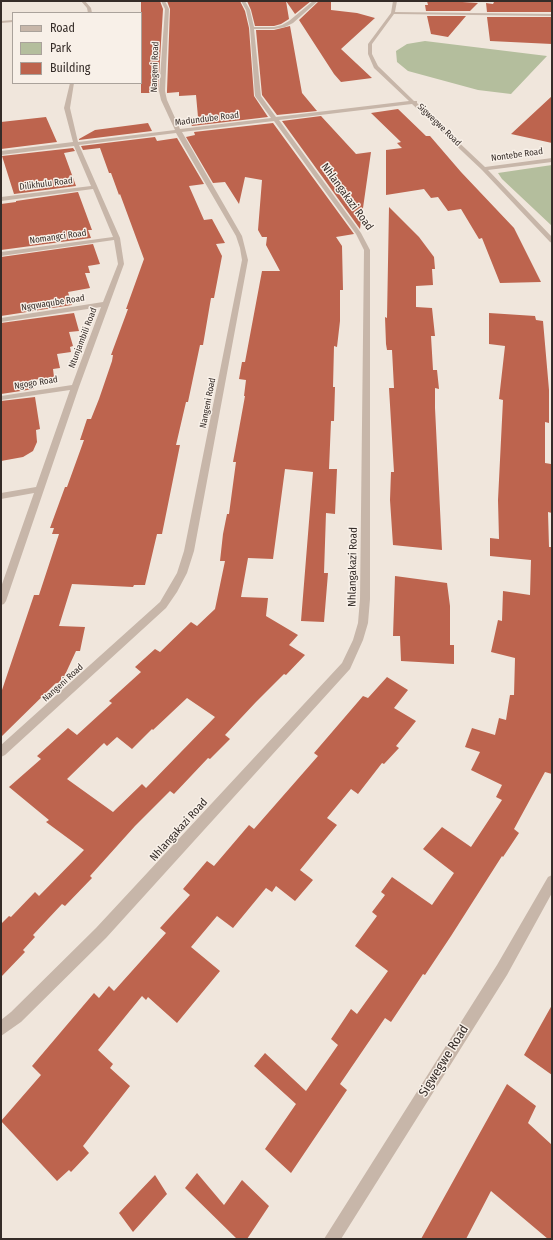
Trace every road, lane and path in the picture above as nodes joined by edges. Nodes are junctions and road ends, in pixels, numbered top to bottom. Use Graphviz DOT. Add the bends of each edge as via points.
graph roads {
  1 [pos="82,1"];
  2 [pos="163,1"];
  3 [pos="243,1"];
  4 [pos="316,1"];
  5 [pos="395,1"];
  6 [pos="90,12"];
  7 [pos="393,13"];
  8 [pos="552,15"];
  9 [pos="12,21"];
  10 [pos="1,22"];
  11 [pos="252,28"];
  12 [pos="72,84"];
  13 [pos="415,102"];
  14 [pos="275,120"];
  15 [pos="178,131"];
  16 [pos="76,144"];
  17 [pos="1,153"];
  18 [pos="552,160"];
  19 [pos="484,169"];
  20 [pos="94,187"];
  21 [pos="1,199"];
  22 [pos="117,238"];
  23 [pos="552,241"];
  24 [pos="1,254"];
  25 [pos="107,304"];
  26 [pos="1,320"];
  27 [pos="75,387"];
  28 [pos="1,398"];
  29 [pos="39,489"];
  30 [pos="1,496"];
  31 [pos="1,601"];
  32 [pos="1,752"];
  33 [pos="552,881"];
  34 [pos="1,1028"];
  35 [pos="332,1239"];
  1 -- 6 [label="street"];
  2 -- 15 [label="street, Nangeni Road" via="167,9 162,91"];
  3 -- 11 [label="street, Nhlangakazi Road"];
  4 -- 11 [label="street" via="283,26"];
  5 -- 7 [label="street, Sigwegwe Road"];
  7 -- 8 [label="street"];
  7 -- 13 [label="street, Sigwegwe Road" via="370,44 370,54 376,67"];
  9 -- 10 [label="street"];
  11 -- 14 [label="street, Nhlangakazi Road" via="258,96"];
  12 -- 16 [label="street, Ntunjambili Road" via="67,108"];
  13 -- 14 [label="street, Madundube Road"];
  13 -- 19 [label="street, Sigwegwe Road"];
  14 -- 15 [label="street, Madundube Road"];
  14 -- 34 [label="street, Nhlangakazi Road" via="359,234 367,250 365,599 363,623 358,640 346,666 106,928 16,1017"];
  15 -- 16 [label="street, Madundube Road"];
  15 -- 32 [label="street, Nangeni Road" via="239,236 245,260 189,551 182,573 163,605"];
  16 -- 17 [label="street, Madundube Road"];
  16 -- 20 [label="street, Ntunjambili Road"];
  18 -- 19 [label="street, Nontebe Road"];
  19 -- 23 [label="street, Sigwegwe Road"];
  20 -- 21 [label="street, Dilikhulu Road"];
  20 -- 22 [label="street, Ntunjambili Road"];
  22 -- 24 [label="street, Nomangci Road"];
  22 -- 25 [label="street, Ntunjambili Road" via="121,264"];
  25 -- 26 [label="street, Ngqwaqube Road"];
  25 -- 27 [label="street, Ntunjambili Road"];
  27 -- 28 [label="street, Ngogo Road"];
  27 -- 29 [label="street, Ntunjambili Road"];
  29 -- 30 [label="street"];
  29 -- 31 [label="street, Ntunjambili Road"];
  33 -- 35 [label="street, Sigwegwe Road" via="502,970"];
}
